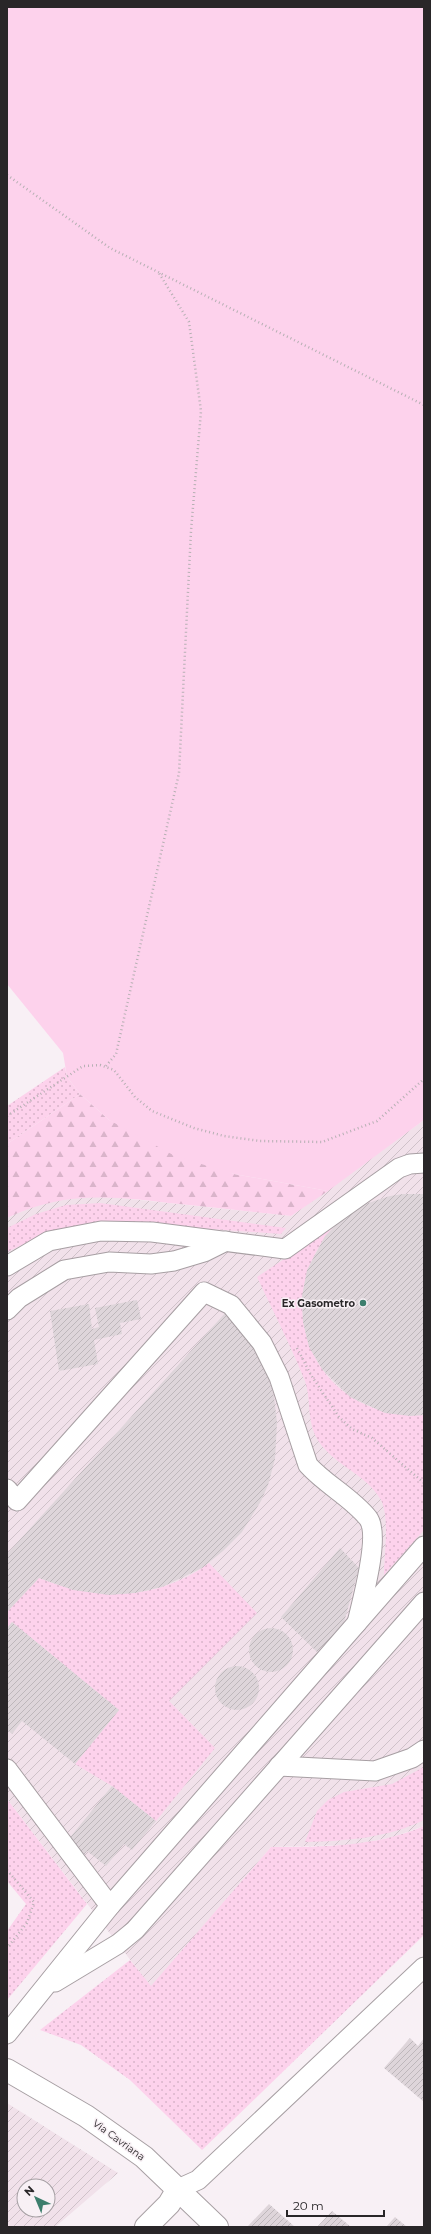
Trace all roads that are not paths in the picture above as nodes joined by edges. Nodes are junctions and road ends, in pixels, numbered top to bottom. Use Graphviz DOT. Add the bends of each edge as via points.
graph roads {
  1 [pos="424,1164"];
  2 [pos="226,1241"];
  3 [pos="7,1266"];
  4 [pos="7,1310"];
  5 [pos="7,1489"];
  6 [pos="424,1546"];
  7 [pos="424,1602"];
  8 [pos="357,1623"];
  9 [pos="424,1750"];
  10 [pos="280,1766"];
  11 [pos="7,1769"];
  12 [pos="110,1906"];
  13 [pos="424,1967"];
  14 [pos="43,1989"];
  15 [pos="7,2034"];
  16 [pos="7,2070"];
  17 [pos="178,2189"];
  18 [pos="146,2227"];
  19 [pos="217,2227"];
  1 -- 2 [label="lane" via="410,1164 399,1168 285,1249"];
  2 -- 3 [label="lane" via="152,1232 101,1231 49,1241"];
  2 -- 4 [label="lane" via="204,1252 174,1261 151,1264 109,1262 64,1270 19,1298"];
  5 -- 8 [label="lane" via="17,1501 204,1292 231,1305 262,1343 279,1377 308,1465 369,1519 374,1543"];
  6 -- 8 [label="lane"];
  7 -- 10 [label="lane"];
  8 -- 12 [label="lane"];
  9 -- 10 [label="lane" via="412,1758 375,1771"];
  10 -- 14 [label="lane" via="135,1930 118,1944"];
  11 -- 12 [label="lane"];
  12 -- 14 [label="lane"];
  13 -- 17 [label="lane" via="198,2180"];
  14 -- 15 [label="lane"];
  16 -- 17 [label="street, Via Cavriana" via="47,2092 115,2136 144,2157"];
  17 -- 18 [label="street" via="168,2204"];
  17 -- 19 [label="street, Via Cavriana"];
}
